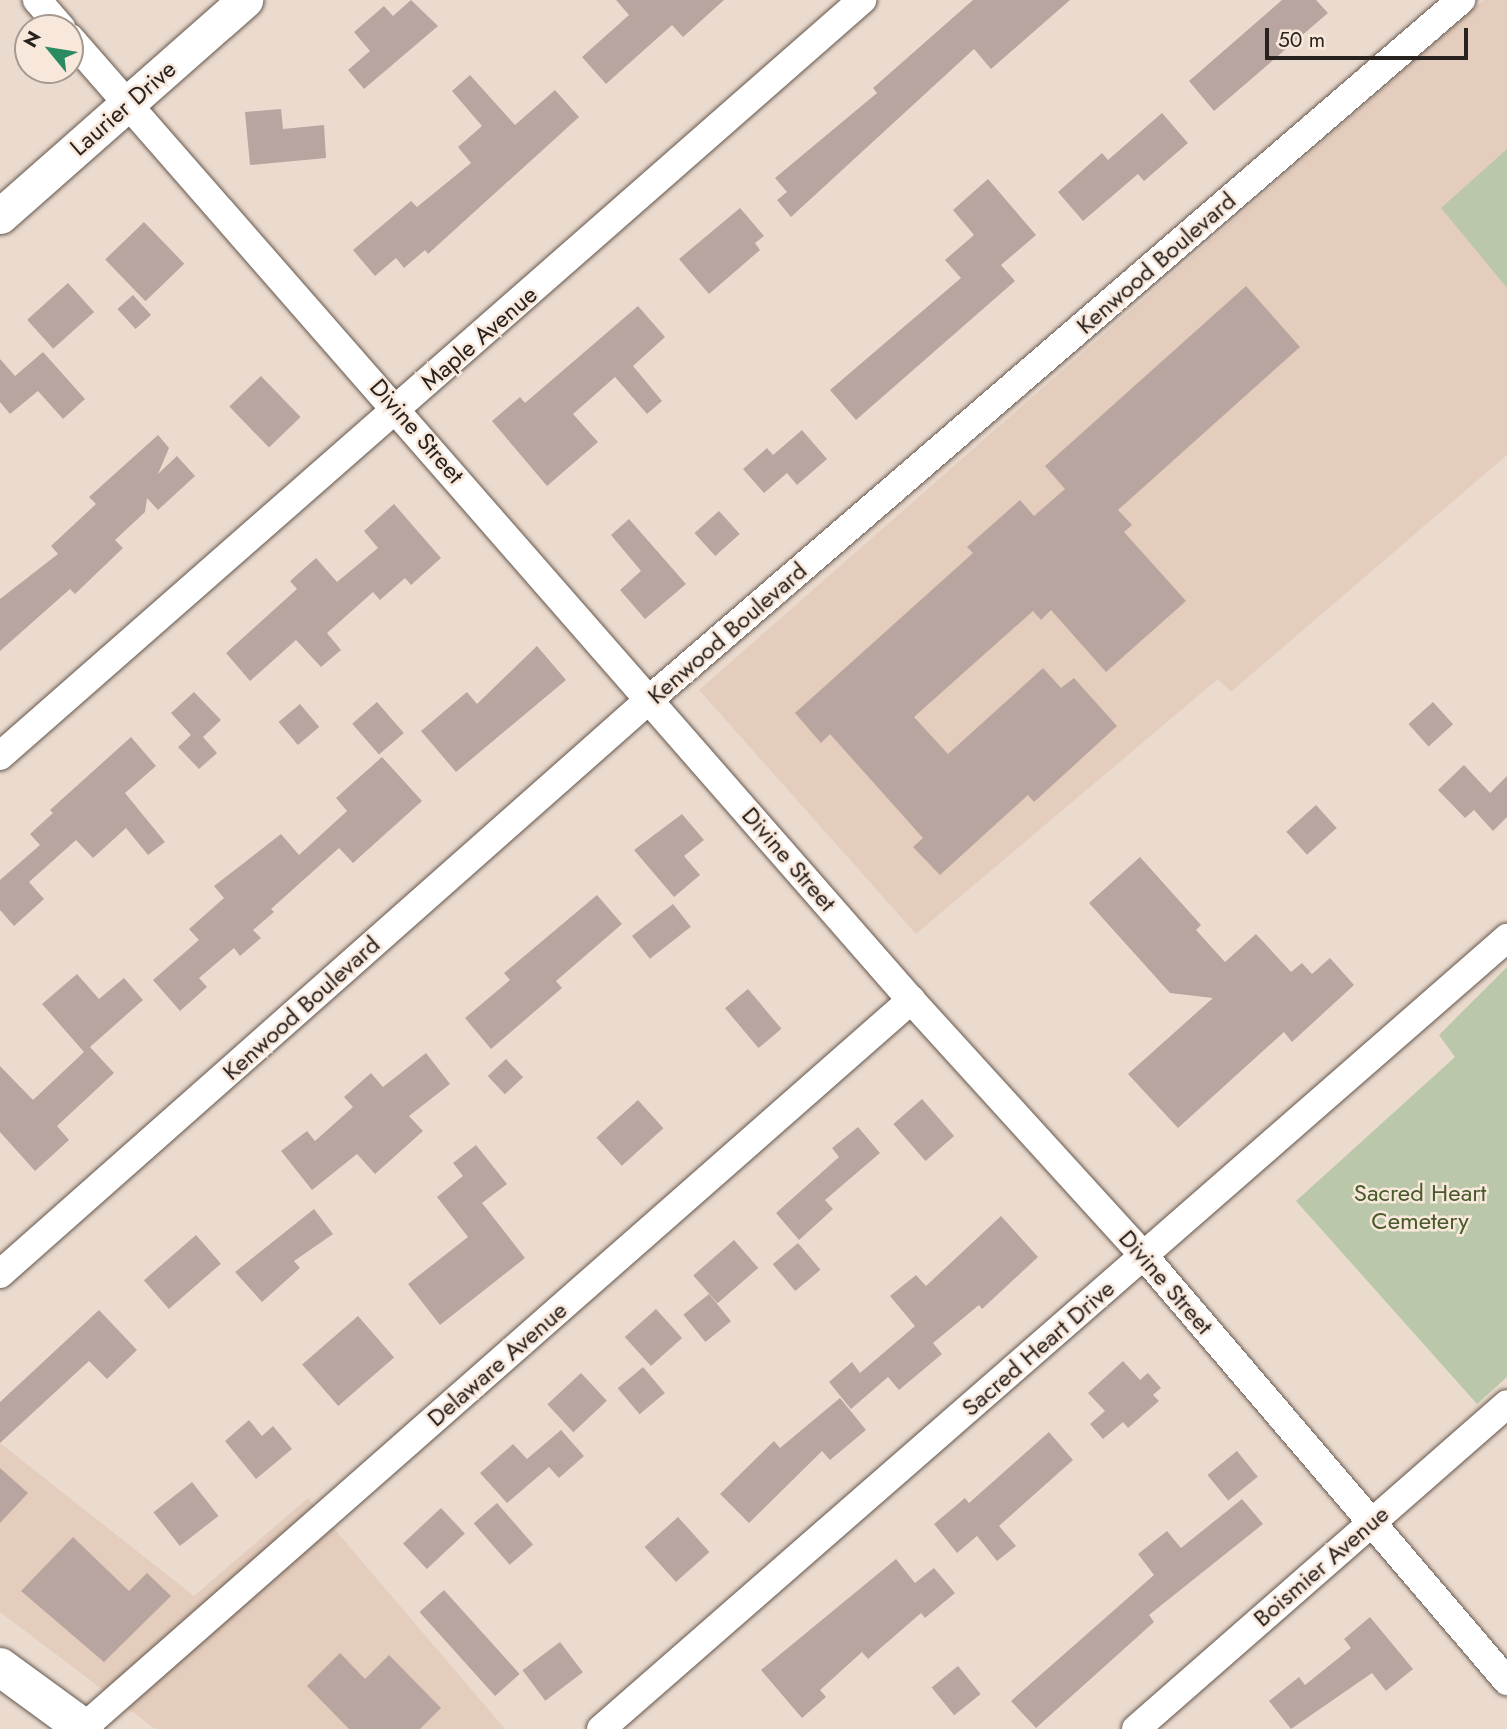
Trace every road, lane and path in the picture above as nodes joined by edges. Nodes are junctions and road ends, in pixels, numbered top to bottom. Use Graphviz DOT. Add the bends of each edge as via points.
graph roads {
  1 [pos="37,0"];
  2 [pos="245,0"];
  3 [pos="862,0"];
  4 [pos="1461,0"];
  5 [pos="49,14"];
  6 [pos="84,54"];
  7 [pos="127,104"];
  8 [pos="0,216"];
  9 [pos="398,410"];
  10 [pos="650,699"];
  11 [pos="0,756"];
  12 [pos="1507,938"];
  13 [pos="911,1000"];
  14 [pos="1144,1256"];
  15 [pos="0,1274"];
  16 [pos="1507,1404"];
  17 [pos="1370,1523"];
  18 [pos="0,1667"];
  19 [pos="1507,1681"];
  20 [pos="84,1728"];
  21 [pos="601,1729"];
  22 [pos="1136,1729"];
  1 -- 5 [label="street"];
  2 -- 7 [label="street, Laurier Drive"];
  3 -- 9 [label="street, Maple Avenue"];
  4 -- 10 [label="street, Kenwood Boulevard"];
  6 -- 7 [label="street, Divine Street"];
  7 -- 8 [label="street, Laurier Drive"];
  7 -- 9 [label="street, Divine Street"];
  9 -- 10 [label="street, Divine Street"];
  9 -- 11 [label="street, Maple Avenue"];
  10 -- 13 [label="street, Divine Street"];
  10 -- 15 [label="street, Kenwood Boulevard"];
  12 -- 14 [label="street, Sacred Heart Drive"];
  13 -- 14 [label="street, Divine Street"];
  13 -- 20 [label="street, Delaware Avenue"];
  14 -- 17 [label="street, Divine Street"];
  14 -- 21 [label="street, Sacred Heart Drive"];
  16 -- 17 [label="street, Boismier Avenue"];
  17 -- 19 [label="street, Divine Street"];
  17 -- 22 [label="street, Boismier Avenue"];
  18 -- 20 [label="main road"];
}
